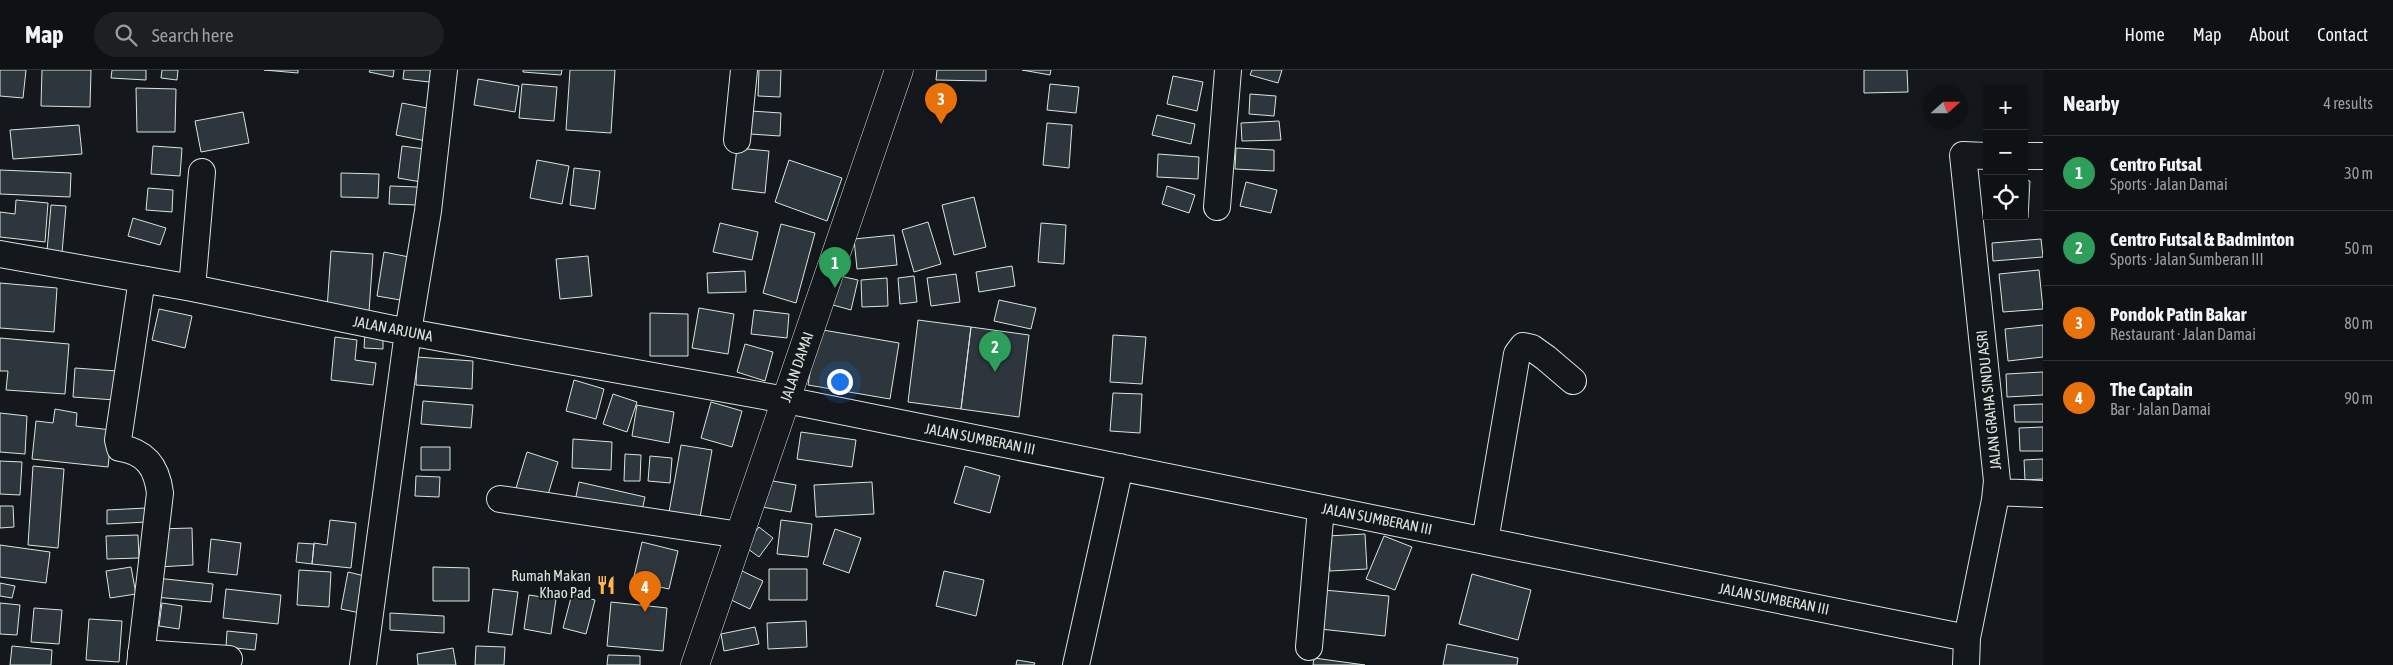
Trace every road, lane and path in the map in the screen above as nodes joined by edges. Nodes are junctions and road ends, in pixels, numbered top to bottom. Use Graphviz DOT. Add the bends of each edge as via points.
graph roads {
  1 [pos="444,70"];
  2 [pos="744,70"];
  3 [pos="899,70"];
  4 [pos="1228,70"];
  5 [pos="737,140"];
  6 [pos="1983,156"];
  7 [pos="2028,156"];
  8 [pos="2043,156"];
  9 [pos="202,172"];
  10 [pos="1217,206"];
  11 [pos="0,254"];
  12 [pos="142,279"];
  13 [pos="192,288"];
  14 [pos="408,332"];
  15 [pos="1573,380"];
  16 [pos="786,400"];
  17 [pos="1120,467"];
  18 [pos="1996,492"];
  19 [pos="2043,494"];
  20 [pos="500,499"];
  21 [pos="1321,508"];
  22 [pos="740,535"];
  23 [pos="1485,541"];
  24 [pos="1967,638"];
  25 [pos="1309,647"];
  26 [pos="140,659"];
  27 [pos="229,659"];
  28 [pos="363,665"];
  29 [pos="695,665"];
  30 [pos="1076,665"];
  31 [pos="1966,665"];
  1 -- 14 [label="street" via="428,211"];
  2 -- 5 [label="street"];
  3 -- 16 [label="main road, JALAN DAMAI"];
  4 -- 10 [label="street"];
  6 -- 18 [label="street, JALAN GRAHA SINDU ASRI" via="1963,156 1997,467"];
  7 -- 8 [label="street"];
  9 -- 13 [label="street"];
  11 -- 12 [label="street, JALAN ARJUNA"];
  12 -- 13 [label="street, JALAN ARJUNA"];
  12 -- 26 [label="street" via="118,440 120,448 135,451 148,461 158,475 160,494"];
  13 -- 14 [label="street, JALAN ARJUNA"];
  14 -- 16 [label="street, JALAN ARJUNA"];
  14 -- 28 [label="street"];
  15 -- 23 [label="street" via="1532,348 1523,346 1517,354"];
  16 -- 17 [label="street, JALAN SUMBERAN III"];
  16 -- 22 [label="main road, JALAN DAMAI"];
  17 -- 21 [label="street, JALAN SUMBERAN III"];
  17 -- 30 [label="street"];
  18 -- 19 [label="street"];
  18 -- 24 [label="street, JALAN GRAHA SINDU ASRI"];
  20 -- 22 [label="street"];
  21 -- 23 [label="street, JALAN SUMBERAN III"];
  21 -- 25 [label="street"];
  22 -- 29 [label="main road, JALAN DAMAI"];
  23 -- 24 [label="street, JALAN SUMBERAN III"];
  24 -- 31 [label="street, JALAN GRAHA SINDU ASRI"];
  26 -- 27 [label="street"];
}
